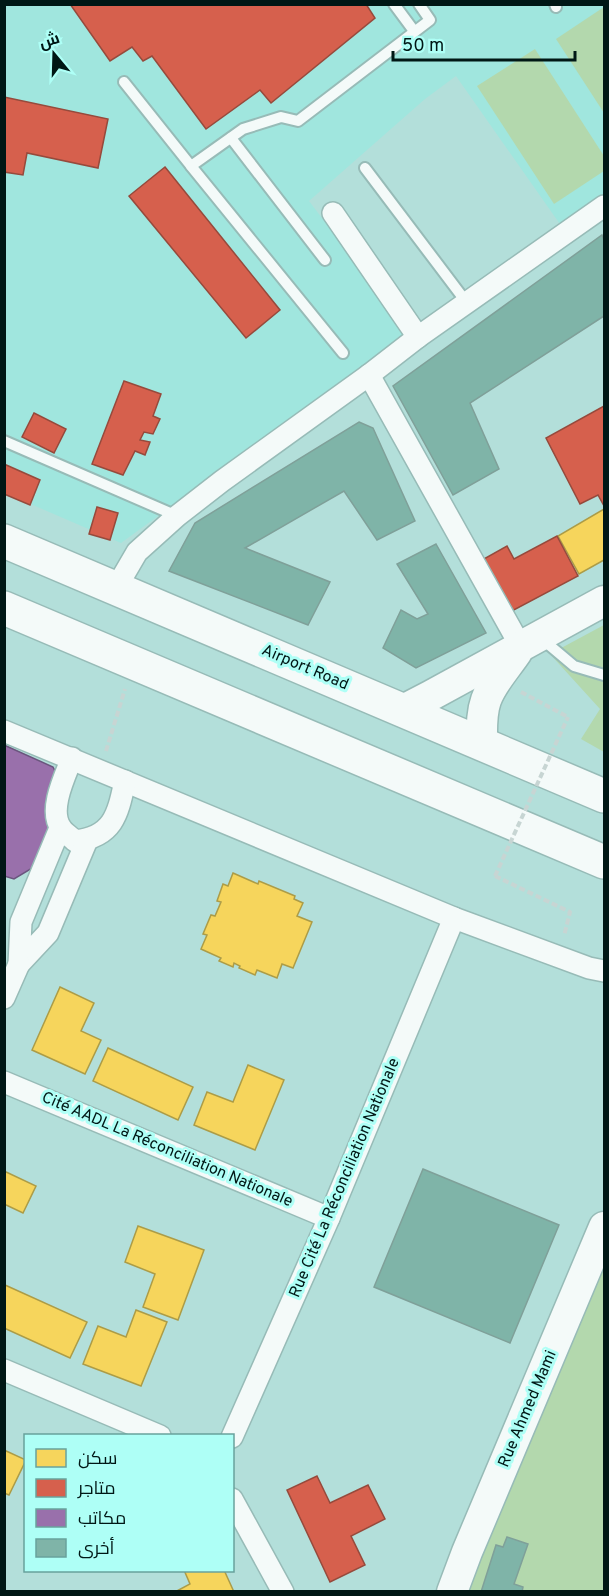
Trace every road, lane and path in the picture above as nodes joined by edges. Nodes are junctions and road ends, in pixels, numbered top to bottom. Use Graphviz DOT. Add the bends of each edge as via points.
graph roads {
  1 [pos="394,4"];
  2 [pos="419,4"];
  3 [pos="414,31"];
  4 [pos="124,82"];
  5 [pos="231,138"];
  6 [pos="191,166"];
  7 [pos="365,168"];
  8 [pos="604,206"];
  9 [pos="333,213"];
  10 [pos="325,260"];
  11 [pos="467,303"];
  12 [pos="418,337"];
  13 [pos="343,352"];
  14 [pos="369,375"];
  15 [pos="4,441"];
  16 [pos="177,516"];
  17 [pos="4,541"];
  18 [pos="116,588"];
  19 [pos="604,601"];
  20 [pos="4,608"];
  21 [pos="530,642"];
  22 [pos="133,663"];
  23 [pos="604,675"];
  24 [pos="522,693"];
  25 [pos="402,710"];
  26 [pos="4,731"];
  27 [pos="482,743"];
  28 [pos="72,758"];
  29 [pos="100,770"];
  30 [pos="125,781"];
  31 [pos="604,796"];
  32 [pos="60,828"];
  33 [pos="87,840"];
  34 [pos="604,862"];
  35 [pos="570,912"];
  36 [pos="454,918"];
  37 [pos="19,964"];
  38 [pos="604,971"];
  39 [pos="4,998"];
  40 [pos="4,1082"];
  41 [pos="329,1218"];
  42 [pos="604,1227"];
  43 [pos="4,1370"];
  44 [pos="155,1434"];
  45 [pos="233,1434"];
  46 [pos="234,1503"];
  47 [pos="283,1592"];
  48 [pos="452,1592"];
  1 -- 3 [label="lane"];
  2 -- 3 [label="lane" via="430,20"];
  3 -- 5 [label="lane" via="298,121 281,117 243,129"];
  4 -- 6 [label="lane"];
  5 -- 6 [label="lane"];
  5 -- 10 [label="lane"];
  6 -- 13 [label="lane"];
  7 -- 11 [label="lane"];
  8 -- 11 [label="street"];
  9 -- 12 [label="street"];
  11 -- 12 [label="street"];
  12 -- 14 [label="street"];
  14 -- 16 [label="street"];
  14 -- 21 [label="street"];
  15 -- 16 [label="lane"];
  16 -- 18 [label="street" via="137,552"];
  17 -- 18 [label="highway, Airport Road"];
  18 -- 25 [label="highway, Airport Road"];
  19 -- 21 [label="street"];
  20 -- 22 [label="highway"];
  21 -- 23 [label="lane" via="573,666"];
  21 -- 25 [label="street"];
  21 -- 27 [label="street" via="486,699"];
  22 -- 29 [label="path"];
  22 -- 34 [label="highway"];
  24 -- 35 [label="path, bridge" via="568,717 495,876"];
  25 -- 27 [label="highway, Airport Road"];
  26 -- 28 [label="street"];
  27 -- 31 [label="highway, Airport Road"];
  28 -- 29 [label="street"];
  28 -- 32 [label="street" via="57,803"];
  29 -- 30 [label="street"];
  30 -- 33 [label="street" via="114,821"];
  30 -- 36 [label="street"];
  32 -- 33 [label="street" via="75,841"];
  32 -- 37 [label="street" via="21,921"];
  33 -- 37 [label="street" via="48,933"];
  36 -- 38 [label="street"];
  36 -- 41 [label="street, Rue Cité La Réconciliation Nationale"];
  37 -- 39 [label="street"];
  40 -- 41 [label="street, Cité AADL La Réconciliation Nationale"];
  41 -- 45 [label="street, Rue Cité La Réconciliation Nationale"];
  42 -- 48 [label="street, Rue Ahmed Mami"];
  43 -- 44 [label="street"];
  46 -- 47 [label="street"];
}
